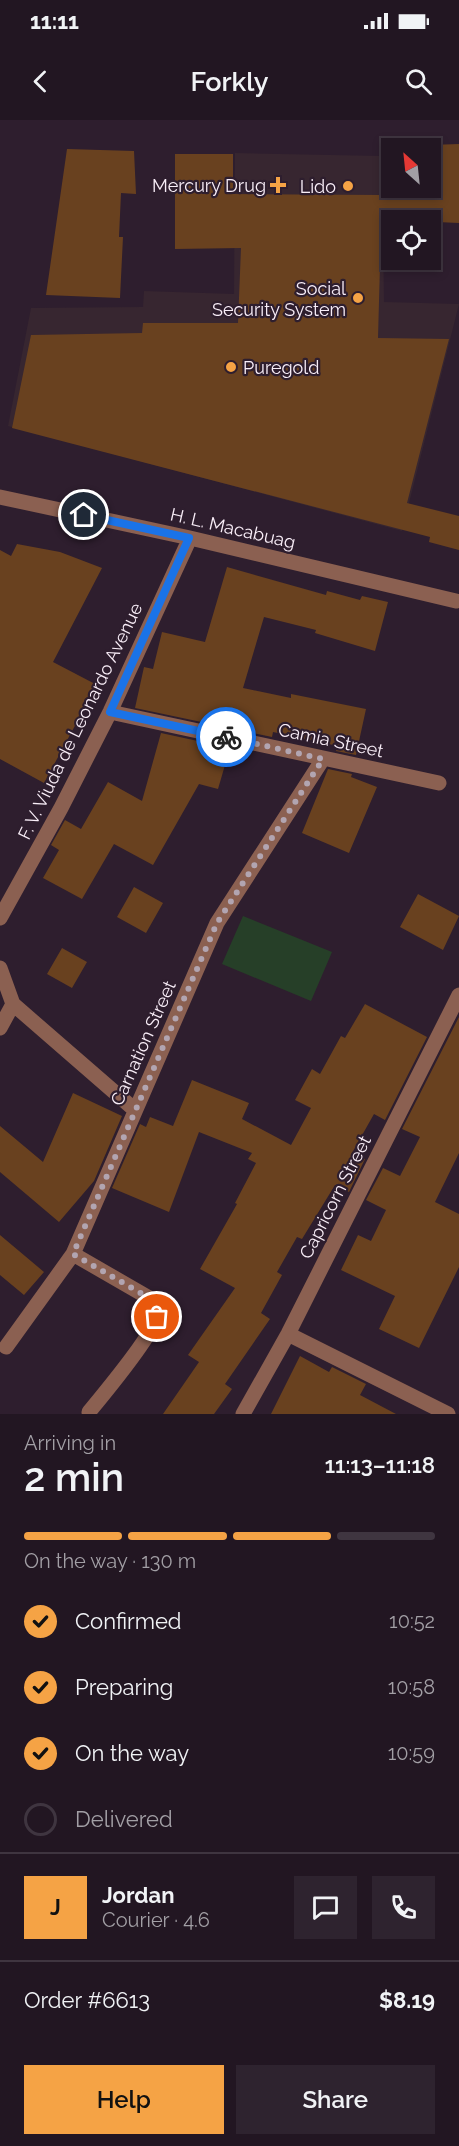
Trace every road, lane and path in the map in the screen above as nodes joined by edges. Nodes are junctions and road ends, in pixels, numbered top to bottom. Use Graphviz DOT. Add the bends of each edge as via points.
graph roads {
  1 [pos="0,497"];
  2 [pos="189,538"];
  3 [pos="456,601"];
  4 [pos="110,712"];
  5 [pos="323,759"];
  6 [pos="439,783"];
  7 [pos="0,918"];
  8 [pos="0,968"];
  9 [pos="459,995"];
  10 [pos="13,1004"];
  11 [pos="0,1028"];
  12 [pos="135,1110"];
  13 [pos="73,1254"];
  14 [pos="288,1334"];
  15 [pos="6,1347"];
  16 [pos="89,1412"];
  17 [pos="243,1414"];
  18 [pos="448,1414"];
  1 -- 2 [label="street, H. L. Macabuag"];
  2 -- 3 [label="street, H. L. Macabuag"];
  2 -- 4 [label="street, F. V. Viuda de Leonardo Avenue"];
  4 -- 5 [label="street, Camia Street"];
  4 -- 7 [label="street, F. V. Viuda de Leonardo Avenue"];
  5 -- 6 [label="street, Camia Street"];
  5 -- 12 [label="street, Carnation Street" via="217,923"];
  8 -- 10 [label="street"];
  9 -- 14 [label="street, Capricorn Street"];
  10 -- 11 [label="street"];
  10 -- 12 [label="street"];
  12 -- 13 [label="street, Carnation Street"];
  13 -- 15 [label="street, Carnation Street"];
  13 -- 16 [label="street" via="157,1306 157,1317 131,1358"];
  14 -- 17 [label="street, Capricorn Street"];
  14 -- 18 [label="street"];
}
